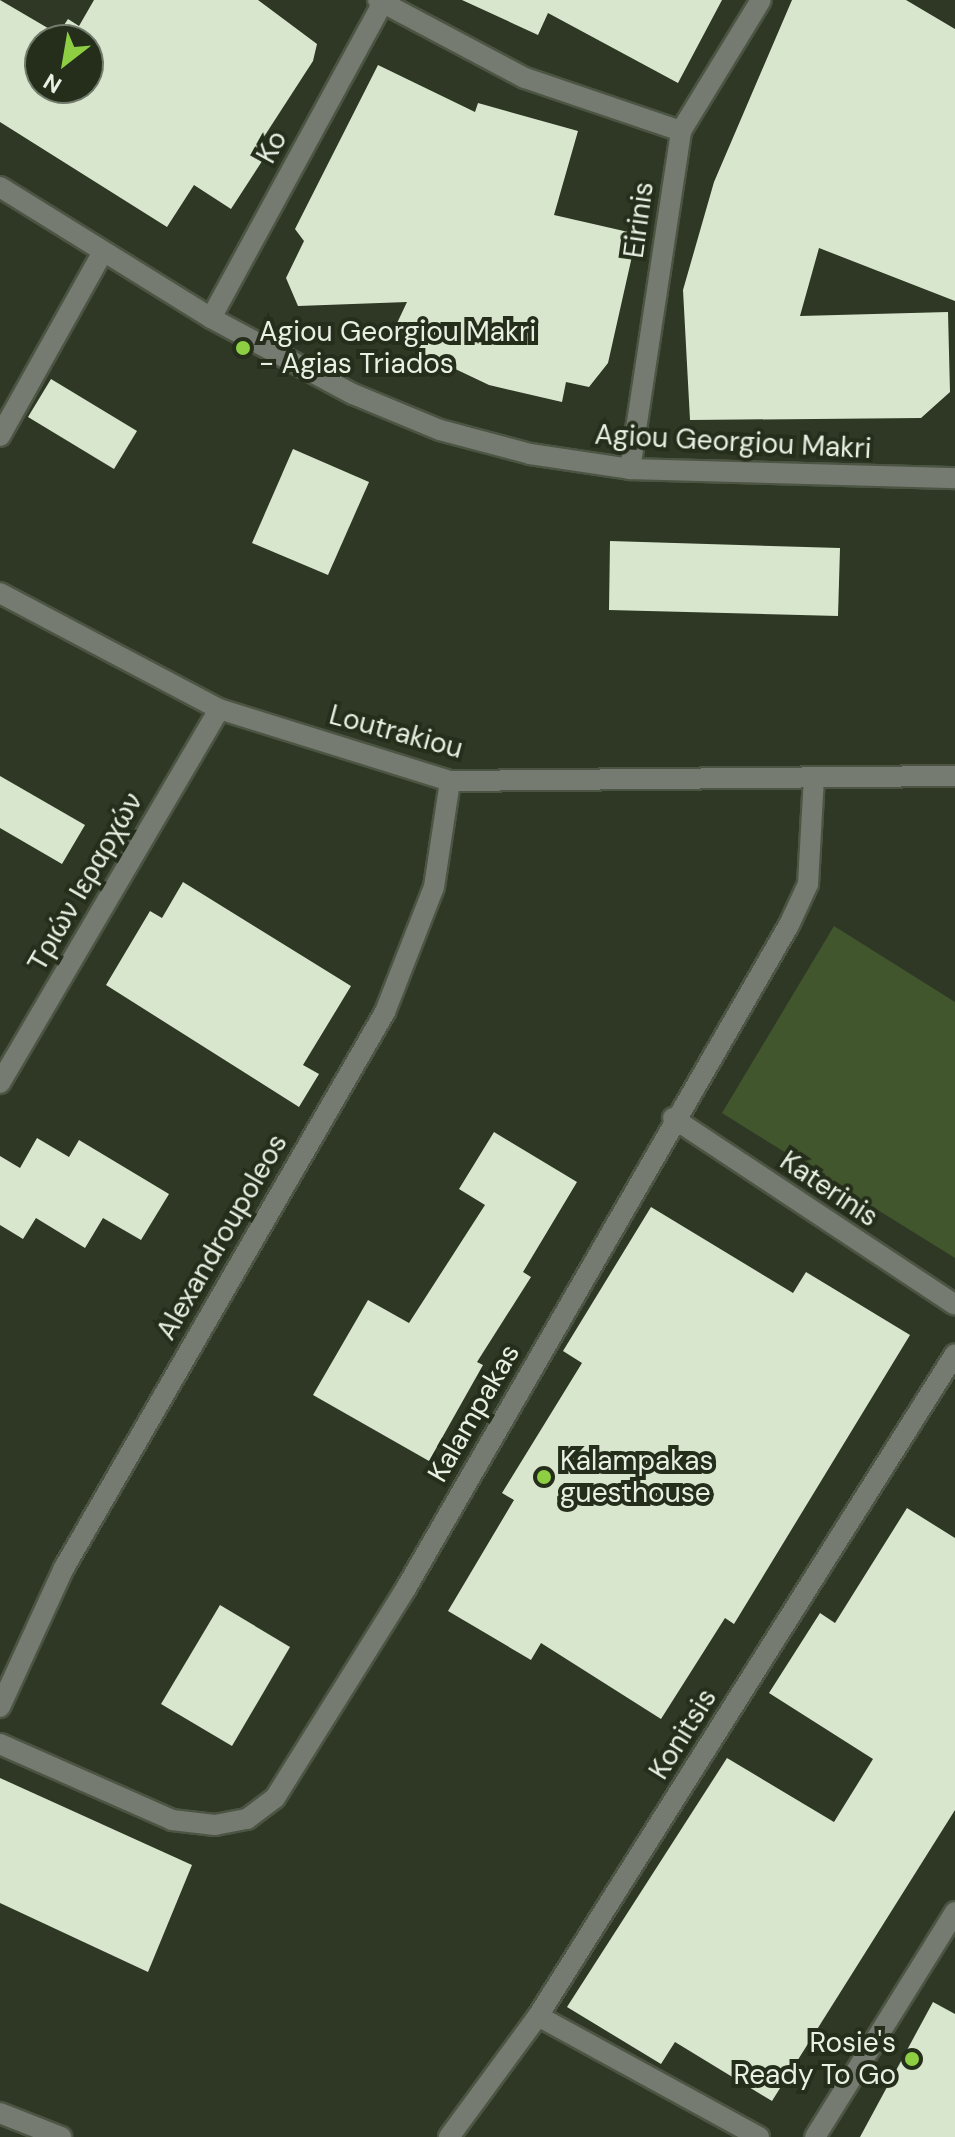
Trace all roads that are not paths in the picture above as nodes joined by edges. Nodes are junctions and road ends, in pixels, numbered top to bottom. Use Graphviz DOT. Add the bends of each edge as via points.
graph roads {
  1 [pos="761,0"];
  2 [pos="381,2"];
  3 [pos="681,131"];
  4 [pos="0,187"];
  5 [pos="101,255"];
  6 [pos="211,318"];
  7 [pos="0,436"];
  8 [pos="630,469"];
  9 [pos="955,478"];
  10 [pos="0,593"];
  11 [pos="219,709"];
  12 [pos="955,776"];
  13 [pos="814,777"];
  14 [pos="450,781"];
  15 [pos="0,1083"];
  16 [pos="673,1118"];
  17 [pos="955,1305"];
  18 [pos="955,1354"];
  19 [pos="0,1707"];
  20 [pos="0,1744"];
  21 [pos="955,1912"];
  22 [pos="538,2016"];
  23 [pos="0,2113"];
  24 [pos="61,2137"];
  25 [pos="449,2137"];
  26 [pos="759,2137"];
  27 [pos="815,2137"];
  1 -- 3 [label="street, Eirinis"];
  2 -- 3 [label="street" via="525,78"];
  2 -- 6 [label="street, Ko"];
  3 -- 8 [label="street, Eirinis"];
  4 -- 5 [label="street, Agiou Georgiou Makri"];
  5 -- 6 [label="street, Agiou Georgiou Makri"];
  5 -- 7 [label="street"];
  6 -- 8 [label="street, Agiou Georgiou Makri" via="353,394 440,430 530,454"];
  8 -- 9 [label="street, Agiou Georgiou Makri"];
  10 -- 11 [label="street, Loutrakiou"];
  11 -- 14 [label="street, Loutrakiou"];
  11 -- 15 [label="street, Τριών Ιεραρχών"];
  12 -- 13 [label="street, Loutrakiou"];
  13 -- 14 [label="street, Loutrakiou"];
  13 -- 16 [label="street, Kalampakas" via="808,884"];
  14 -- 19 [label="street, Alexandroupoleos" via="434,887 385,1012 64,1568"];
  16 -- 17 [label="street, Katerinis"];
  16 -- 20 [label="street, Kalampakas" via="405,1590 275,1798 247,1819 215,1825 172,1820"];
  18 -- 22 [label="street, Konitsis"];
  21 -- 27 [label="street"];
  22 -- 25 [label="street, Konitsis"];
  22 -- 26 [label="street"];
  23 -- 24 [label="street"];
}
